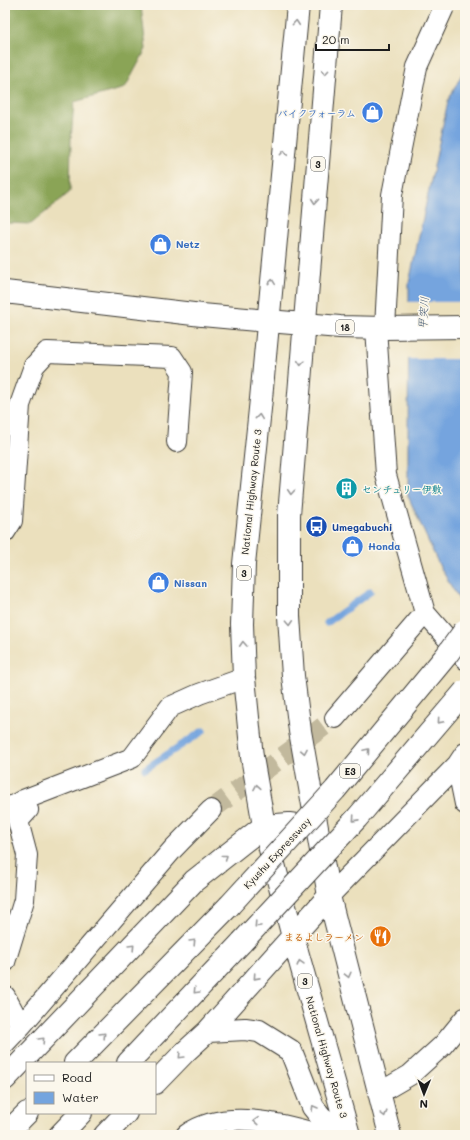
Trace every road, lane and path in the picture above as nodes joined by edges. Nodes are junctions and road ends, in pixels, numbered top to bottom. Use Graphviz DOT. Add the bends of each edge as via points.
graph roads {
  1 [pos="298,5"];
  2 [pos="331,5"];
  3 [pos="445,5"];
  4 [pos="5,292"];
  5 [pos="268,321"];
  6 [pos="305,324"];
  7 [pos="465,327"];
  8 [pos="381,328"];
  9 [pos="13,405"];
  10 [pos="177,442"];
  11 [pos="5,532"];
  12 [pos="425,613"];
  13 [pos="465,630"];
  14 [pos="465,659"];
  15 [pos="244,678"];
  16 [pos="465,691"];
  17 [pos="335,718"];
  18 [pos="461,759"];
  19 [pos="22,800"];
  20 [pos="465,804"];
  21 [pos="5,810"];
  22 [pos="211,810"];
  23 [pos="264,826"];
  24 [pos="317,828"];
  25 [pos="329,896"];
  26 [pos="293,937"];
  27 [pos="5,962"];
  28 [pos="5,996"];
  29 [pos="465,1018"];
  30 [pos="21,1026"];
  31 [pos="208,1031"];
  32 [pos="5,1043"];
  33 [pos="76,1062"];
  34 [pos="129,1062"];
  35 [pos="5,1079"];
  36 [pos="156,1082"];
  37 [pos="379,1093"];
  38 [pos="26,1114"];
  39 [pos="80,1114"];
  40 [pos="125,1114"];
  41 [pos="5,1135"];
  42 [pos="60,1135"];
  43 [pos="105,1135"];
  44 [pos="186,1135"];
  45 [pos="321,1135"];
  46 [pos="341,1135"];
  47 [pos="349,1135"];
  48 [pos="390,1135"];
  5 -- 1 [label="main road, National Highway Route 3 / 3, one-way"];
  2 -- 6 [label="main road, 3, one-way"];
  3 -- 8 [label="street" via="417,67 392,195"];
  4 -- 5 [label="main road"];
  5 -- 6 [label="main road, 18"];
  15 -- 5 [label="main road, National Highway Route 3 / 3, one-way" via="244,564"];
  6 -- 8 [label="main road, 18"];
  6 -- 24 [label="main road, 3, one-way" via="289,515 289,616 300,731"];
  7 -- 8 [label="main road, 18"];
  8 -- 12 [label="street" via="386,475"];
  9 -- 10 [label="street" via="34,366 47,352 172,357 182,372"];
  9 -- 11 [label="street" via="12,521"];
  12 -- 14 [label="street"];
  12 -- 17 [label="street"];
  33 -- 13 [label="main road, Kyushu Expressway / E3, one-way, bridge" via="229,906 335,790"];
  15 -- 19 [label="street" via="170,707 132,758"];
  23 -- 15 [label="main road, National Highway Route 3 / 3, one-way" via="252,757"];
  16 -- 34 [label="main road, one-way, bridge" via="357,818"];
  18 -- 20 [label="street"];
  18 -- 25 [label="street"];
  19 -- 21 [label="street"];
  19 -- 27 [label="street" via="28,810 18,821 27,855 24,900"];
  22 -- 30 [label="street" via="173,849"];
  23 -- 24 [label="main road" via="289,824"];
  23 -- 26 [label="main road, National Highway Route 3 / 3"];
  35 -- 23 [label="main road, one-way" via="194,882"];
  24 -- 25 [label="main road, 3"];
  25 -- 26 [label="main road"];
  25 -- 37 [label="main road, 3, one-way"];
  26 -- 31 [label="main road, one-way"];
  47 -- 26 [label="main road, National Highway Route 3 / 3, one-way"];
  28 -- 30 [label="street"];
  29 -- 37 [label="street" via="443,1045 410,1075"];
  30 -- 32 [label="street"];
  31 -- 36 [label="main road, one-way"];
  46 -- 31 [label="main road, one-way" via="313,1107 291,1051 258,1031 245,1028"];
  37 -- 48 [label="main road, 3, one-way"];
  38 -- 41 [label="main road"];
  39 -- 42 [label="main road"];
  40 -- 43 [label="main road"];
  45 -- 44 [label="street, one-way" via="263,1122 229,1120 206,1125"];
}
